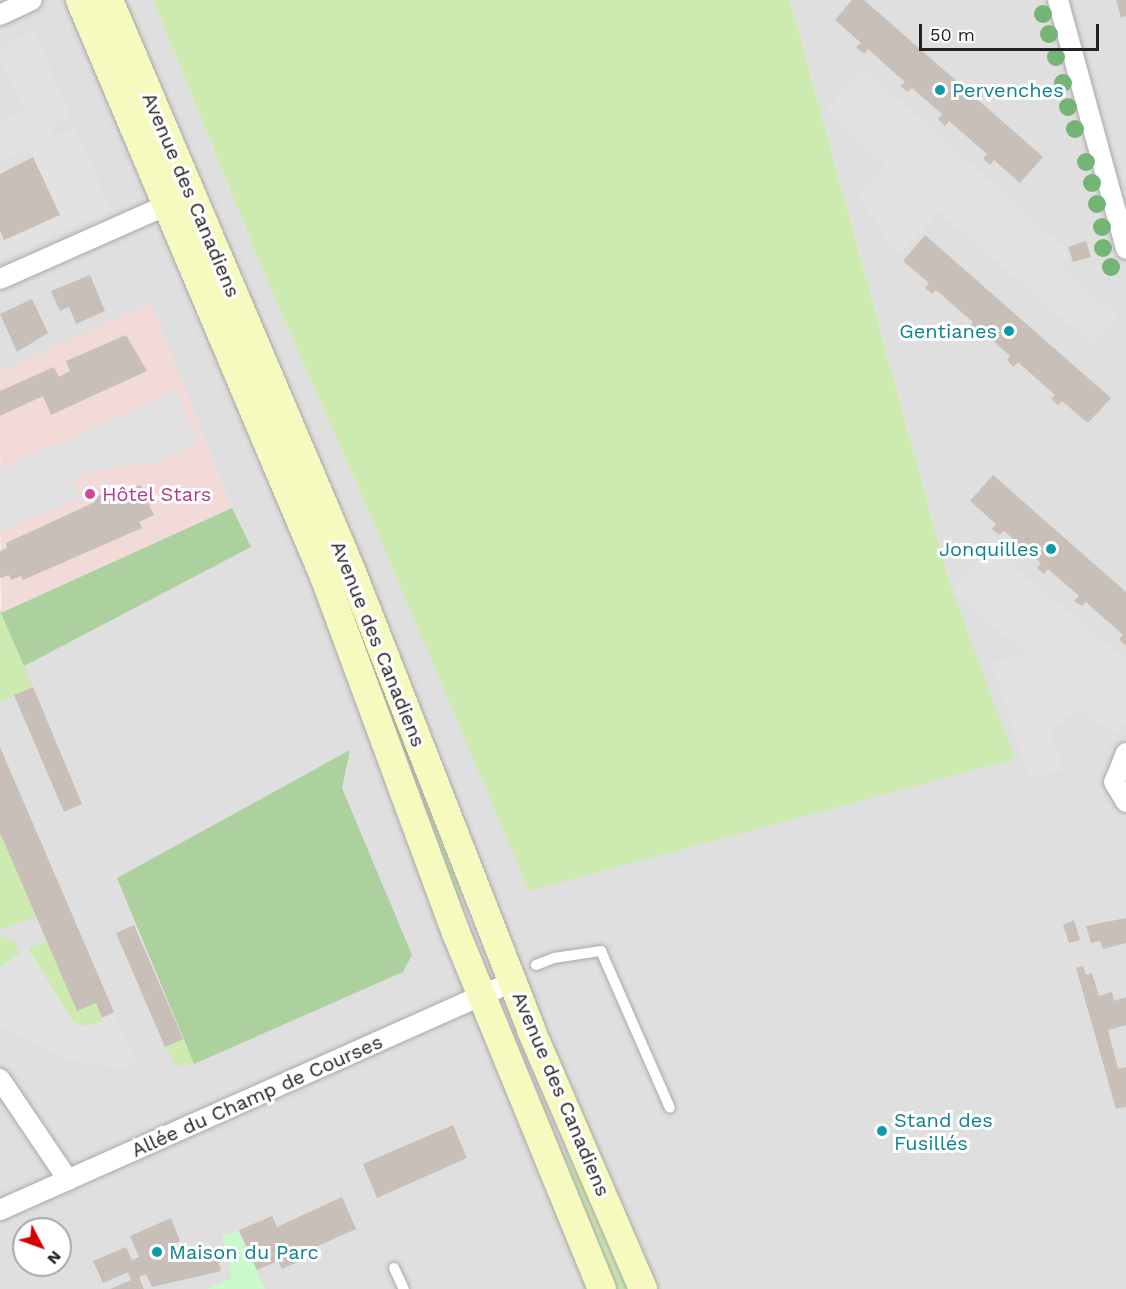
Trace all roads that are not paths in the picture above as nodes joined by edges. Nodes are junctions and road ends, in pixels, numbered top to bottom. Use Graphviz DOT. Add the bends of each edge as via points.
graph roads {
  1 [pos="32,0"];
  2 [pos="81,0"];
  3 [pos="109,0"];
  4 [pos="1058,0"];
  5 [pos="0,15"];
  6 [pos="169,204"];
  7 [pos="1126,249"];
  8 [pos="0,279"];
  9 [pos="1126,753"];
  10 [pos="1126,802"];
  11 [pos="525,973"];
  12 [pos="483,995"];
  13 [pos="0,1080"];
  14 [pos="670,1108"];
  15 [pos="68,1180"];
  16 [pos="0,1210"];
  17 [pos="394,1268"];
  18 [pos="405,1289"];
  19 [pos="602,1289"];
  20 [pos="643,1289"];
  1 -- 5 [label="street"];
  2 -- 6 [label="main road, Avenue des Canadiens"];
  3 -- 11 [label="main road, Avenue des Canadiens"];
  4 -- 7 [label="street"];
  6 -- 8 [label="street"];
  6 -- 12 [label="main road, Avenue des Canadiens" via="325,579 426,855"];
  9 -- 10 [label="street" via="1114,782"];
  11 -- 12 [label="street, Allée du Champ de Courses"];
  11 -- 14 [label="lane" via="554,958 601,951"];
  11 -- 20 [label="main road, Avenue des Canadiens" via="575,1138 602,1190"];
  12 -- 15 [label="street, Allée du Champ de Courses"];
  12 -- 19 [label="main road, Avenue des Canadiens"];
  13 -- 15 [label="street"];
  15 -- 16 [label="street, Allée du Champ de Courses"];
  17 -- 18 [label="lane"];
}
